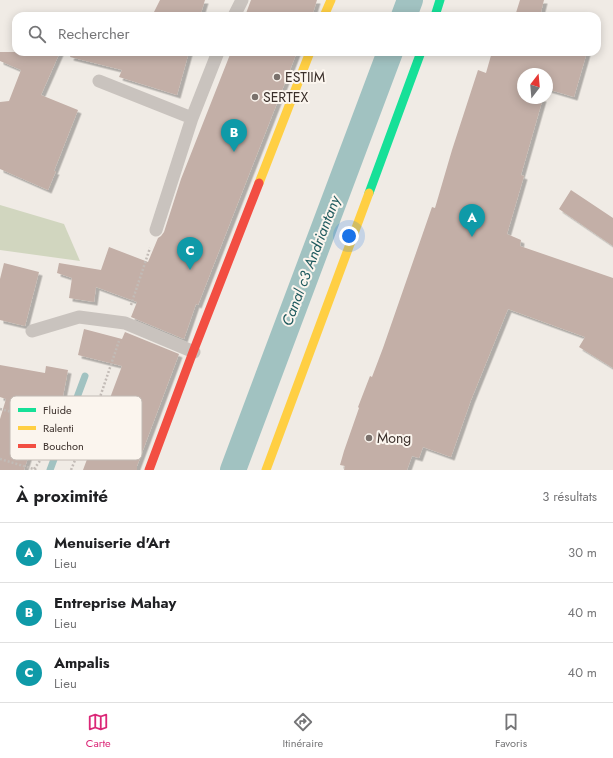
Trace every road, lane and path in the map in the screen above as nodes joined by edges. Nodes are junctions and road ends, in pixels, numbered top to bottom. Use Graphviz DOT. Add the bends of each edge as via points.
graph roads {
  1 [pos="242,0"];
  2 [pos="330,0"];
  3 [pos="440,0"];
  4 [pos="236,12"];
  5 [pos="326,12"];
  6 [pos="436,12"];
  7 [pos="216,56"];
  8 [pos="308,56"];
  9 [pos="420,56"];
  10 [pos="99,81"];
  11 [pos="192,118"];
  12 [pos="156,230"];
  13 [pos="125,322"];
  14 [pos="32,331"];
  15 [pos="194,352"];
  16 [pos="100,396"];
  17 [pos="0,409"];
  18 [pos="10,412"];
  19 [pos="0,459"];
  20 [pos="42,460"];
  21 [pos="75,460"];
  22 [pos="36,470"];
  23 [pos="71,470"];
  24 [pos="149,470"];
  25 [pos="266,470"];
  1 -- 4 [label="lane"];
  2 -- 5 [label="main road"];
  3 -- 6 [label="main road"];
  7 -- 11 [label="lane"];
  8 -- 15 [label="main road"];
  9 -- 25 [label="main road"];
  10 -- 11 [label="lane"];
  11 -- 12 [label="lane"];
  12 -- 13 [label="path"];
  13 -- 14 [label="lane" via="79,317"];
  13 -- 15 [label="lane"];
  13 -- 16 [label="path"];
  15 -- 24 [label="main road"];
  17 -- 18 [label="path"];
  19 -- 22 [label="path"];
  20 -- 22 [label="path"];
  21 -- 23 [label="path"];
}
